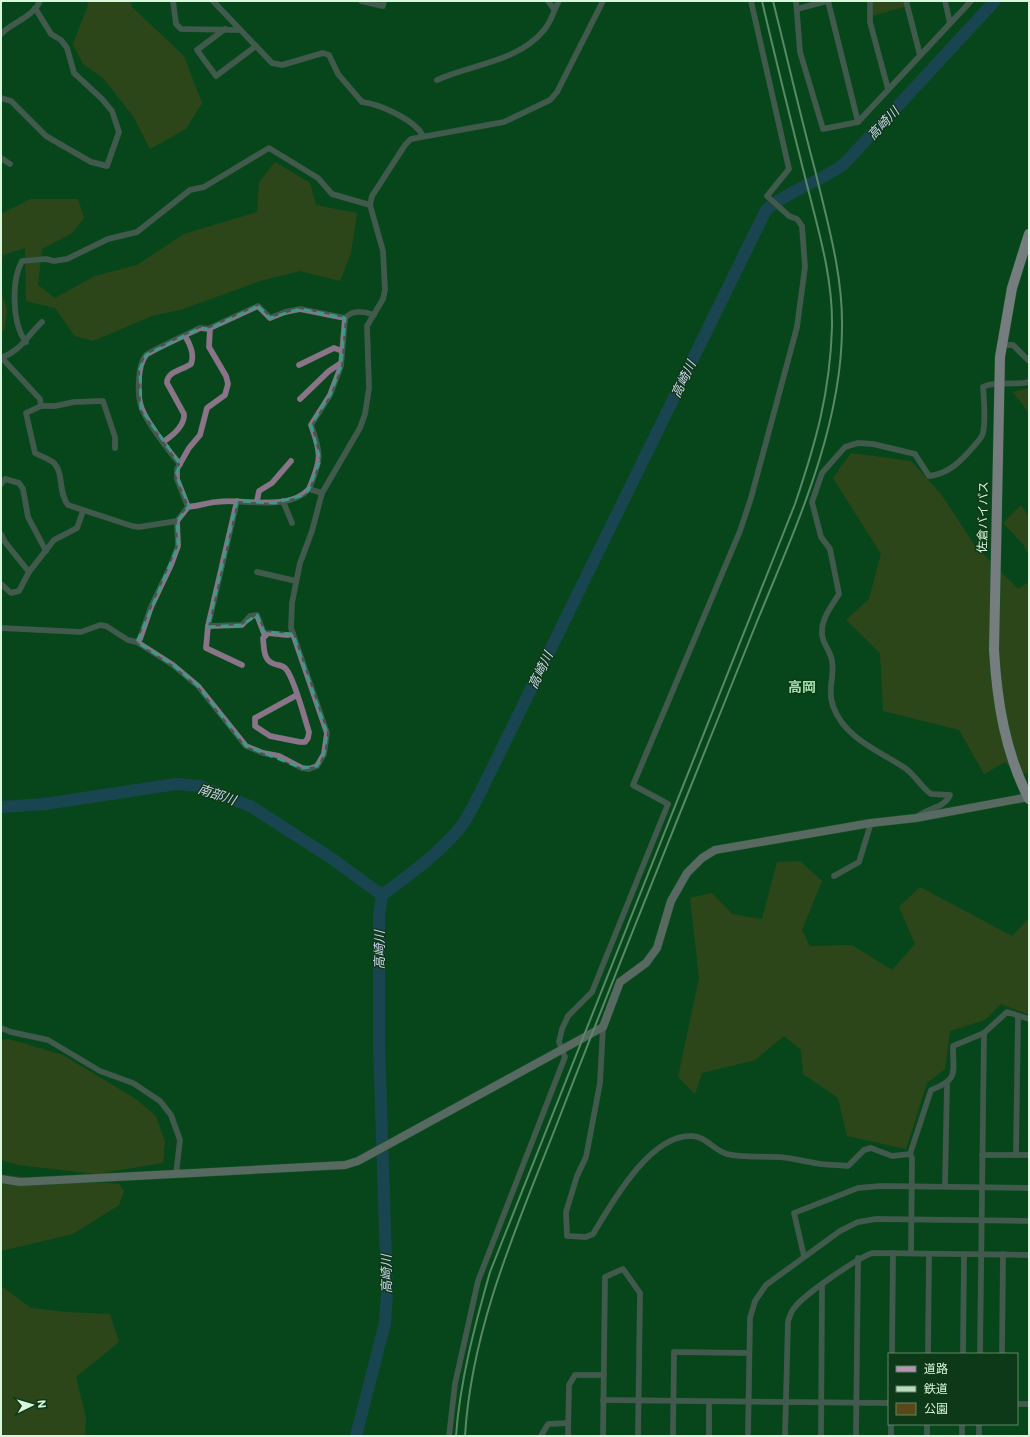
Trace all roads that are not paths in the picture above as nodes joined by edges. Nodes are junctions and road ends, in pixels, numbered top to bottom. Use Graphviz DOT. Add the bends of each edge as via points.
graph roads {
  1 [pos="40,1"];
  2 [pos="173,1"];
  3 [pos="213,1"];
  4 [pos="361,1"];
  5 [pos="384,1"];
  6 [pos="548,1"];
  7 [pos="559,1"];
  8 [pos="603,1"];
  9 [pos="750,1"];
  10 [pos="796,1"];
  11 [pos="828,1"];
  12 [pos="870,1"];
  13 [pos="906,1"];
  14 [pos="945,1"];
  15 [pos="971,1"];
  16 [pos="35,8"];
  17 [pos="554,9"];
  18 [pos="796,9"];
  19 [pos="950,24"];
  20 [pos="225,29"];
  21 [pos="240,30"];
  22 [pos="1,34"];
  23 [pos="256,46"];
  24 [pos="920,55"];
  25 [pos="437,80"];
  26 [pos="888,89"];
  27 [pos="1,98"];
  28 [pos="858,122"];
  29 [pos="423,136"];
  30 [pos="1,158"];
  31 [pos="10,164"];
  32 [pos="370,205"];
  33 [pos="1029,234"];
  34 [pos="374,315"];
  35 [pos="345,318"];
  36 [pos="42,322"];
  37 [pos="210,329"];
  38 [pos="185,336"];
  39 [pos="26,342"];
  40 [pos="1001,345"];
  41 [pos="342,351"];
  42 [pos="2,358"];
  43 [pos="1029,362"];
  44 [pos="341,364"];
  45 [pos="298,365"];
  46 [pos="1029,382"];
  47 [pos="998,384"];
  48 [pos="300,399"];
  49 [pos="41,406"];
  50 [pos="163,442"];
  51 [pos="115,448"];
  52 [pos="291,461"];
  53 [pos="180,464"];
  54 [pos="1,484"];
  55 [pos="309,489"];
  56 [pos="322,493"];
  57 [pos="237,501"];
  58 [pos="257,501"];
  59 [pos="283,501"];
  60 [pos="188,506"];
  61 [pos="83,511"];
  62 [pos="177,521"];
  63 [pos="292,523"];
  64 [pos="1,534"];
  65 [pos="46,551"];
  66 [pos="29,572"];
  67 [pos="257,572"];
  68 [pos="296,581"];
  69 [pos="1,584"];
  70 [pos="208,626"];
  71 [pos="1,628"];
  72 [pos="293,634"];
  73 [pos="265,636"];
  74 [pos="136,642"];
  75 [pos="242,665"];
  76 [pos="297,695"];
  77 [pos="1025,782"];
  78 [pos="1029,798"];
  79 [pos="916,818"];
  80 [pos="871,823"];
  81 [pos="834,876"];
  82 [pos="1018,1016"];
  83 [pos="1029,1019"];
  84 [pos="603,1027"];
  85 [pos="1,1028"];
  86 [pos="984,1033"];
  87 [pos="563,1049"];
  88 [pos="947,1084"];
  89 [pos="910,1154"];
  90 [pos="982,1155"];
  91 [pos="1016,1155"];
  92 [pos="1029,1155"];
  93 [pos="176,1174"];
  94 [pos="1,1179"];
  95 [pos="912,1186"];
  96 [pos="946,1186"];
  97 [pos="982,1187"];
  98 [pos="1029,1188"];
  99 [pos="911,1220"];
  100 [pos="982,1221"];
  101 [pos="1029,1221"];
  102 [pos="893,1253"];
  103 [pos="911,1253"];
  104 [pos="929,1254"];
  105 [pos="964,1254"];
  106 [pos="981,1254"];
  107 [pos="1003,1254"];
  108 [pos="1029,1255"];
  109 [pos="804,1256"];
  110 [pos="858,1258"];
  111 [pos="822,1285"];
  112 [pos="749,1353"];
  113 [pos="892,1353"];
  114 [pos="928,1353"];
  115 [pos="963,1353"];
  116 [pos="980,1353"];
  117 [pos="1002,1353"];
  118 [pos="604,1375"];
  119 [pos="603,1400"];
  120 [pos="638,1400"];
  121 [pos="673,1401"];
  122 [pos="709,1401"];
  123 [pos="749,1402"];
  124 [pos="786,1402"];
  125 [pos="821,1403"];
  126 [pos="857,1403"];
  127 [pos="888,1403"];
  128 [pos="1018,1404"];
  129 [pos="1029,1404"];
  130 [pos="568,1423"];
  131 [pos="891,1425"];
  132 [pos="927,1425"];
  133 [pos="962,1425"];
  134 [pos="979,1425"];
  135 [pos="449,1436"];
  136 [pos="541,1436"];
  137 [pos="568,1436"];
  138 [pos="603,1436"];
  139 [pos="638,1436"];
  140 [pos="673,1436"];
  141 [pos="708,1436"];
  142 [pos="748,1436"];
  143 [pos="785,1436"];
  144 [pos="820,1436"];
  145 [pos="856,1436"];
  146 [pos="891,1436"];
  147 [pos="927,1436"];
  148 [pos="962,1436"];
  149 [pos="979,1436"];
  1 -- 16 [label="street"];
  2 -- 20 [label="street" via="176,24 182,29"];
  3 -- 21 [label="street"];
  4 -- 5 [label="street" via="383,6"];
  6 -- 17 [label="street"];
  7 -- 17 [label="street"];
  8 -- 29 [label="street" via="557,92 550,100 504,122"];
  9 -- 87 [label="street" via="789,169 767,196 802,226 804,266 797,327 740,530 633,785 668,804 592,992 568,1016 562,1029 559,1042"];
  10 -- 18 [label="street"];
  11 -- 18 [label="street"];
  11 -- 28 [label="street"];
  12 -- 26 [label="street" via="870,22"];
  13 -- 24 [label="street"];
  14 -- 19 [label="street"];
  15 -- 19 [label="street"];
  16 -- 22 [label="street"];
  16 -- 27 [label="street" via="51,34 61,40 67,48 74,73 112,111 119,132 107,166 91,162 46,136 11,100"];
  17 -- 25 [label="street" via="553,16 544,30 520,50"];
  18 -- 28 [label="street" via="800,52 823,129"];
  19 -- 24 [label="street"];
  20 -- 21 [label="street"];
  20 -- 23 [label="street" via="197,50 216,76"];
  21 -- 23 [label="street"];
  23 -- 29 [label="street" via="272,63 282,64 323,53 329,55 338,74 362,102 376,104 419,128"];
  24 -- 26 [label="street"];
  26 -- 28 [label="street"];
  29 -- 32 [label="street" via="411,139 405,145 372,196"];
  30 -- 31 [label="street"];
  32 -- 34 [label="street" via="384,261 385,290"];
  32 -- 39 [label="street" via="332,194 318,178 270,148 204,187 190,190 129,236 108,239 67,259 22,261 17,270 16,306 17,326"];
  33 -- 40 [label="highway, 佐倉バイパス" via="1012,288"];
  34 -- 35 [label="street" via="358,312"];
  34 -- 56 [label="street" via="367,326 369,388 365,414 360,428"];
  35 -- 37 [label="street" via="300,309 270,318 258,306 212,325"];
  35 -- 41 [label="street"];
  36 -- 39 [label="street"];
  37 -- 38 [label="street" via="200,328"];
  37 -- 53 [label="street" via="209,347 226,376 227,390 207,408 200,435"];
  38 -- 50 [label="street" via="191,347 191,364 169,375 166,383 185,418 174,435"];
  38 -- 50 [label="street" via="146,355 140,369 141,409"];
  39 -- 42 [label="street"];
  40 -- 43 [label="street" via="1013,345"];
  40 -- 47 [label="highway, 佐倉バイパス"];
  41 -- 44 [label="street"];
  41 -- 45 [label="street" via="334,348"];
  42 -- 49 [label="street" via="40,399"];
  44 -- 48 [label="street" via="329,371"];
  44 -- 55 [label="street" via="330,396 311,425 320,460"];
  46 -- 47 [label="street"];
  47 -- 77 [label="highway, 佐倉バイパス" via="994,650 996,690 1003,730"];
  47 -- 79 [label="street" via="984,387 982,435 947,471 929,476 915,454 858,443 845,447 822,473 812,502 821,537 830,549 839,594 822,627 823,638 832,660 829,691 833,707 841,721 862,742 905,768 931,794 950,794 948,800"];
  49 -- 51 [label="street" via="103,401 115,437"];
  49 -- 61 [label="street" via="26,413 35,453 54,463 58,470 64,500 68,505"];
  50 -- 53 [label="street"];
  52 -- 58 [label="street" via="272,483 259,491"];
  53 -- 60 [label="street" via="176,475"];
  54 -- 65 [label="street" via="4,479 19,483 23,489 28,517"];
  55 -- 56 [label="street"];
  55 -- 59 [label="street" via="304,495"];
  56 -- 68 [label="street"];
  57 -- 58 [label="street"];
  57 -- 60 [label="street"];
  57 -- 70 [label="street"];
  58 -- 59 [label="street"];
  59 -- 63 [label="street"];
  60 -- 62 [label="street"];
  61 -- 62 [label="street" via="138,527"];
  61 -- 65 [label="street" via="77,528 54,540"];
  62 -- 74 [label="street" via="178,546 140,639"];
  64 -- 66 [label="street"];
  65 -- 66 [label="street"];
  66 -- 69 [label="street" via="19,591 14,593"];
  67 -- 68 [label="street"];
  68 -- 72 [label="street" via="292,603"];
  70 -- 73 [label="street" via="242,625 250,616 257,615"];
  70 -- 75 [label="street" via="206,648"];
  71 -- 74 [label="street" via="81,632 100,625"];
  72 -- 73 [label="street" via="268,633"];
  72 -- 74 [label="street" via="327,733 324,754 317,766 309,769 246,746 198,686 173,665"];
  73 -- 76 [label="street" via="263,638 266,657 272,663 286,669"];
  76 -- 76 [label="street" via="309,732 305,742 270,736 255,726 256,718"];
  77 -- 78 [label="highway, 佐倉バイパス"];
  78 -- 79 [label="street"];
  79 -- 80 [label="street"];
  80 -- 81 [label="street" via="859,862"];
  80 -- 84 [label="street" via="715,850 702,858 687,873 671,901 657,948 646,963 620,982"];
  82 -- 83 [label="street"];
  82 -- 86 [label="street" via="1007,1012"];
  82 -- 91 [label="street"];
  84 -- 87 [label="street"];
  84 -- 89 [label="street" via="600,1083 586,1157 566,1212 567,1236 586,1237 593,1234 627,1180 645,1159 678,1137 691,1135 704,1139 716,1149 728,1154 780,1157 820,1164 848,1166 864,1150 871,1148 892,1156"];
  85 -- 93 [label="street" via="48,1040 100,1071 133,1083 160,1101 171,1115 180,1140"];
  86 -- 88 [label="street" via="953,1046 953,1075"];
  86 -- 90 [label="street"];
  87 -- 93 [label="street" via="358,1161 345,1165"];
  87 -- 135 [label="street" via="565,1057 478,1281 455,1384"];
  88 -- 89 [label="street" via="931,1090"];
  88 -- 96 [label="street"];
  89 -- 95 [label="street"];
  90 -- 91 [label="street"];
  90 -- 97 [label="street"];
  91 -- 92 [label="street"];
  93 -- 94 [label="street" via="20,1182"];
  95 -- 96 [label="street"];
  95 -- 99 [label="street"];
  95 -- 109 [label="street" via="858,1188 794,1213"];
  96 -- 97 [label="street"];
  97 -- 98 [label="street"];
  97 -- 100 [label="street"];
  99 -- 100 [label="street"];
  99 -- 103 [label="street"];
  99 -- 109 [label="street" via="876,1219 858,1222 832,1236"];
  100 -- 101 [label="street"];
  100 -- 106 [label="street"];
  102 -- 103 [label="street"];
  102 -- 110 [label="street" via="872,1253"];
  102 -- 113 [label="street"];
  103 -- 104 [label="street"];
  104 -- 105 [label="street"];
  104 -- 114 [label="street"];
  105 -- 106 [label="street"];
  105 -- 115 [label="street"];
  106 -- 107 [label="street"];
  106 -- 116 [label="street"];
  107 -- 108 [label="street"];
  107 -- 117 [label="street"];
  109 -- 112 [label="street" via="766,1285 755,1301 750,1318"];
  110 -- 111 [label="street"];
  110 -- 126 [label="street"];
  111 -- 124 [label="street" via="796,1306 788,1321"];
  111 -- 125 [label="street"];
  112 -- 121 [label="street" via="674,1352"];
  112 -- 123 [label="street"];
  118 -- 119 [label="street"];
  118 -- 120 [label="street" via="605,1278 623,1269 640,1293"];
  118 -- 130 [label="street" via="575,1375 569,1385"];
  119 -- 120 [label="street"];
  119 -- 138 [label="street"];
  120 -- 121 [label="street"];
  120 -- 139 [label="street"];
  121 -- 122 [label="street"];
  121 -- 140 [label="street"];
  122 -- 123 [label="street"];
  122 -- 141 [label="street"];
  123 -- 124 [label="street"];
  123 -- 142 [label="street"];
  124 -- 125 [label="street"];
  124 -- 143 [label="street"];
  125 -- 126 [label="street"];
  125 -- 144 [label="street"];
  126 -- 127 [label="street"];
  126 -- 145 [label="street"];
  128 -- 129 [label="street"];
  130 -- 136 [label="street" via="548,1424"];
  130 -- 137 [label="street"];
  131 -- 146 [label="street"];
  132 -- 147 [label="street"];
  133 -- 148 [label="street"];
  134 -- 149 [label="street"];
}
